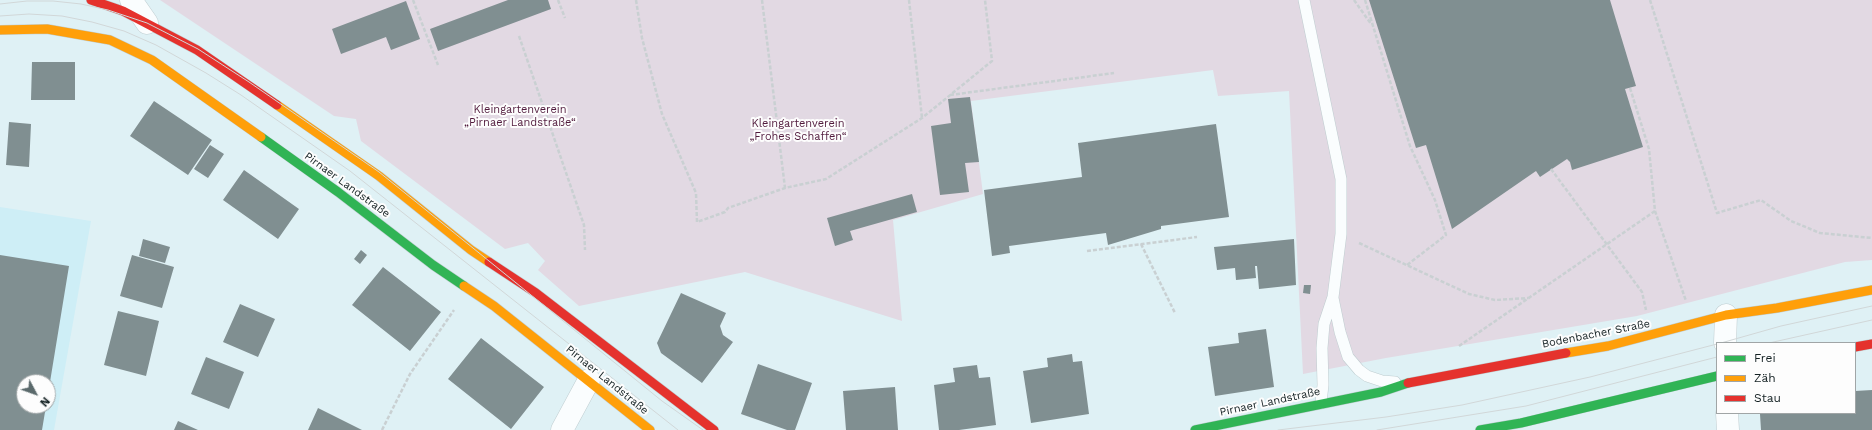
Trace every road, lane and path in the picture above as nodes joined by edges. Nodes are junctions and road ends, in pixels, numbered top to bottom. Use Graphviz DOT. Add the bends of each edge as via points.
graph roads {
  1 [pos="91,0"];
  2 [pos="131,0"];
  3 [pos="413,0"];
  4 [pos="558,0"];
  5 [pos="636,0"];
  6 [pos="762,0"];
  7 [pos="909,0"];
  8 [pos="985,0"];
  9 [pos="1304,0"];
  10 [pos="1354,0"];
  11 [pos="1365,0"];
  12 [pos="1650,0"];
  13 [pos="566,18"];
  14 [pos="147,23"];
  15 [pos="1373,26"];
  16 [pos="0,30"];
  17 [pos="519,36"];
  18 [pos="438,65"];
  19 [pos="1114,73"];
  20 [pos="1630,88"];
  21 [pos="950,95"];
  22 [pos="922,118"];
  23 [pos="1551,169"];
  24 [pos="785,188"];
  25 [pos="1655,211"];
  26 [pos="1341,234"];
  27 [pos="1197,237"];
  28 [pos="1872,238"];
  29 [pos="1141,244"];
  30 [pos="1607,245"];
  31 [pos="585,250"];
  32 [pos="1087,251"];
  33 [pos="1407,265"];
  34 [pos="470,288"];
  35 [pos="1872,290"];
  36 [pos="1333,297"];
  37 [pos="1529,298"];
  38 [pos="1175,313"];
  39 [pos="1726,315"];
  40 [pos="1694,324"];
  41 [pos="1651,336"];
  42 [pos="1725,342"];
  43 [pos="1872,344"];
  44 [pos="1856,347"];
  45 [pos="1453,351"];
  46 [pos="1716,376"];
  47 [pos="589,380"];
  48 [pos="1406,383"];
  49 [pos="1349,399"];
  50 [pos="1321,403"];
  51 [pos="1727,414"];
  52 [pos="382,430"];
  53 [pos="562,430"];
  54 [pos="650,430"];
  55 [pos="714,430"];
  56 [pos="1195,430"];
  57 [pos="1480,430"];
  58 [pos="1728,430"];
  1 -- 14 [label="street"];
  2 -- 14 [label="street"];
  3 -- 18 [label="path"];
  4 -- 13 [label="path"];
  5 -- 24 [label="path" via="642,38 662,114 696,193 696,222"];
  6 -- 24 [label="path"];
  7 -- 22 [label="path"];
  8 -- 21 [label="path" via="992,60"];
  9 -- 26 [label="lane" via="1341,179"];
  10 -- 15 [label="path"];
  11 -- 15 [label="path"];
  12 -- 28 [label="path" via="1717,213 1761,200 1791,221 1820,233"];
  14 -- 55 [label="street" via="197,50 379,176 471,250 536,292"];
  15 -- 33 [label="path" via="1410,146 1435,200 1446,235"];
  16 -- 34 [label="street, Pirnaer Landstraße" via="47,29 88,34 117,43 152,60 338,192 434,265"];
  17 -- 31 [label="path" via="584,225"];
  19 -- 21 [label="path"];
  20 -- 25 [label="path" via="1649,149"];
  21 -- 22 [label="path"];
  22 -- 24 [label="path" via="826,179"];
  23 -- 30 [label="path"];
  25 -- 30 [label="path"];
  25 -- 40 [label="path"];
  26 -- 33 [label="path"];
  26 -- 36 [label="lane"];
  27 -- 29 [label="path"];
  29 -- 32 [label="path"];
  29 -- 38 [label="path"];
  30 -- 37 [label="path"];
  30 -- 41 [label="path" via="1642,292"];
  33 -- 37 [label="path" via="1469,294 1495,300"];
  34 -- 47 [label="street, Pirnaer Landstraße"];
  34 -- 52 [label="path" via="410,374"];
  35 -- 39 [label="street, Bodenbacher Straße"];
  36 -- 48 [label="lane" via="1348,357 1359,370 1382,381"];
  36 -- 50 [label="lane" via="1324,324"];
  37 -- 45 [label="path"];
  39 -- 40 [label="street, Bodenbacher Straße"];
  39 -- 42 [label="street"];
  40 -- 41 [label="street, Bodenbacher Straße"];
  41 -- 48 [label="street, Bodenbacher Straße"];
  43 -- 44 [label="street"];
  46 -- 57 [label="street" via="1521,423"];
  47 -- 53 [label="street"];
  47 -- 54 [label="street, Pirnaer Landstraße"];
  48 -- 49 [label="street, Bodenbacher Straße"];
  49 -- 50 [label="street, Pirnaer Landstraße"];
  50 -- 56 [label="street, Pirnaer Landstraße"];
  51 -- 58 [label="street"];
}
